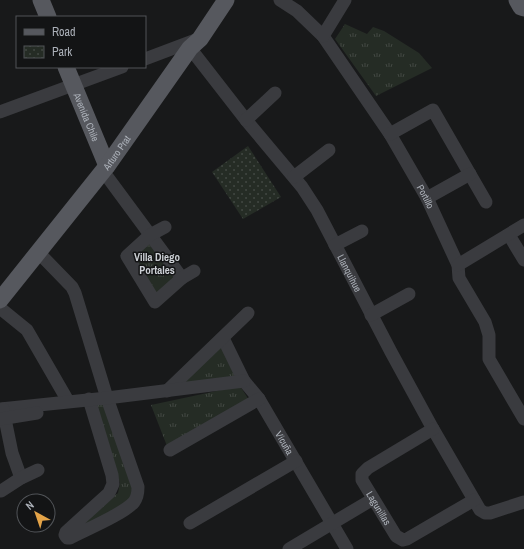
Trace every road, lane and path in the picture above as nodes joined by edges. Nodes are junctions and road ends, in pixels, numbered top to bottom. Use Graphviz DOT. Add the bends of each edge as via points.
graph roads {
  1 [pos="41,0"];
  2 [pos="226,0"];
  3 [pos="280,0"];
  4 [pos="345,0"];
  5 [pos="48,16"];
  6 [pos="322,36"];
  7 [pos="195,43"];
  8 [pos="146,59"];
  9 [pos="66,68"];
  10 [pos="119,68"];
  11 [pos="73,85"];
  12 [pos="275,93"];
  13 [pos="0,112"];
  14 [pos="246,120"];
  15 [pos="390,134"];
  16 [pos="329,150"];
  17 [pos="105,169"];
  18 [pos="470,174"];
  19 [pos="294,177"];
  20 [pos="427,198"];
  21 [pos="486,202"];
  22 [pos="524,225"];
  23 [pos="165,227"];
  24 [pos="362,231"];
  25 [pos="150,235"];
  26 [pos="509,235"];
  27 [pos="335,245"];
  28 [pos="38,252"];
  29 [pos="524,260"];
  30 [pos="458,265"];
  31 [pos="194,271"];
  32 [pos="182,278"];
  33 [pos="410,294"];
  34 [pos="0,300"];
  35 [pos="0,308"];
  36 [pos="248,313"];
  37 [pos="371,314"];
  38 [pos="223,338"];
  39 [pos="244,381"];
  40 [pos="167,391"];
  41 [pos="107,398"];
  42 [pos="259,398"];
  43 [pos="89,399"];
  44 [pos="68,401"];
  45 [pos="2,414"];
  46 [pos="524,419"];
  47 [pos="433,429"];
  48 [pos="170,450"];
  49 [pos="296,461"];
  50 [pos="38,470"];
  51 [pos="21,478"];
  52 [pos="1,491"];
  53 [pos="373,499"];
  54 [pos="474,500"];
  55 [pos="524,502"];
  56 [pos="190,523"];
  57 [pos="333,524"];
  58 [pos="289,549"];
  59 [pos="347,549"];
  1 -- 5 [label="main road"];
  2 -- 7 [label="main road, Arturo Prat"];
  3 -- 6 [label="street, Portillo" via="297,11"];
  4 -- 6 [label="street"];
  6 -- 15 [label="street, Portillo"];
  7 -- 8 [label="street"];
  7 -- 14 [label="street, Llanquihue"];
  7 -- 17 [label="main road, Arturo Prat"];
  9 -- 11 [label="main road, Avenida Chile"];
  10 -- 11 [label="street"];
  11 -- 13 [label="street"];
  11 -- 17 [label="main road, Avenida Chile"];
  12 -- 14 [label="street"];
  14 -- 19 [label="street, Llanquihue"];
  15 -- 18 [label="street" via="433,110"];
  15 -- 20 [label="street, Portillo"];
  16 -- 19 [label="street"];
  17 -- 25 [label="street"];
  17 -- 28 [label="main road, Arturo Prat"];
  18 -- 20 [label="street"];
  18 -- 21 [label="street"];
  19 -- 27 [label="street, Llanquihue" via="317,210"];
  20 -- 30 [label="street, Portillo"];
  22 -- 26 [label="street"];
  23 -- 25 [label="street"];
  24 -- 27 [label="street"];
  25 -- 32 [label="street"];
  25 -- 32 [label="street" via="127,256 155,302"];
  26 -- 29 [label="street"];
  26 -- 30 [label="street"];
  27 -- 37 [label="street, Llanquihue"];
  28 -- 34 [label="main road, Arturo Prat"];
  28 -- 41 [label="street" via="75,293"];
  30 -- 46 [label="street, Portillo" via="459,278 485,322 489,334 489,360"];
  31 -- 32 [label="street"];
  33 -- 37 [label="street"];
  35 -- 44 [label="street" via="27,330"];
  36 -- 38 [label="street"];
  37 -- 47 [label="street, Llanquihue"];
  38 -- 39 [label="street, Vicuña"];
  38 -- 40 [label="street"];
  39 -- 40 [label="street"];
  39 -- 42 [label="street, Vicuña"];
  40 -- 41 [label="street"];
  41 -- 43 [label="street"];
  41 -- 43 [label="street" via="138,487 138,495 124,510 70,538 66,536 66,532 109,493 113,484"];
  42 -- 48 [label="street"];
  42 -- 49 [label="street, Vicuña"];
  43 -- 44 [label="street"];
  44 -- 45 [label="street"];
  45 -- 51 [label="street"];
  47 -- 53 [label="street, Lagunillas" via="362,474 362,480"];
  47 -- 54 [label="street, Llanquihue"];
  49 -- 56 [label="street"];
  49 -- 57 [label="street, Vicuña"];
  50 -- 51 [label="street"];
  51 -- 52 [label="street"];
  53 -- 54 [label="street, Lagunillas" via="396,536 403,540"];
  53 -- 57 [label="street"];
  54 -- 55 [label="street, Llanquihue" via="484,513"];
  57 -- 58 [label="street"];
  57 -- 59 [label="street, Vicuña"];
}
